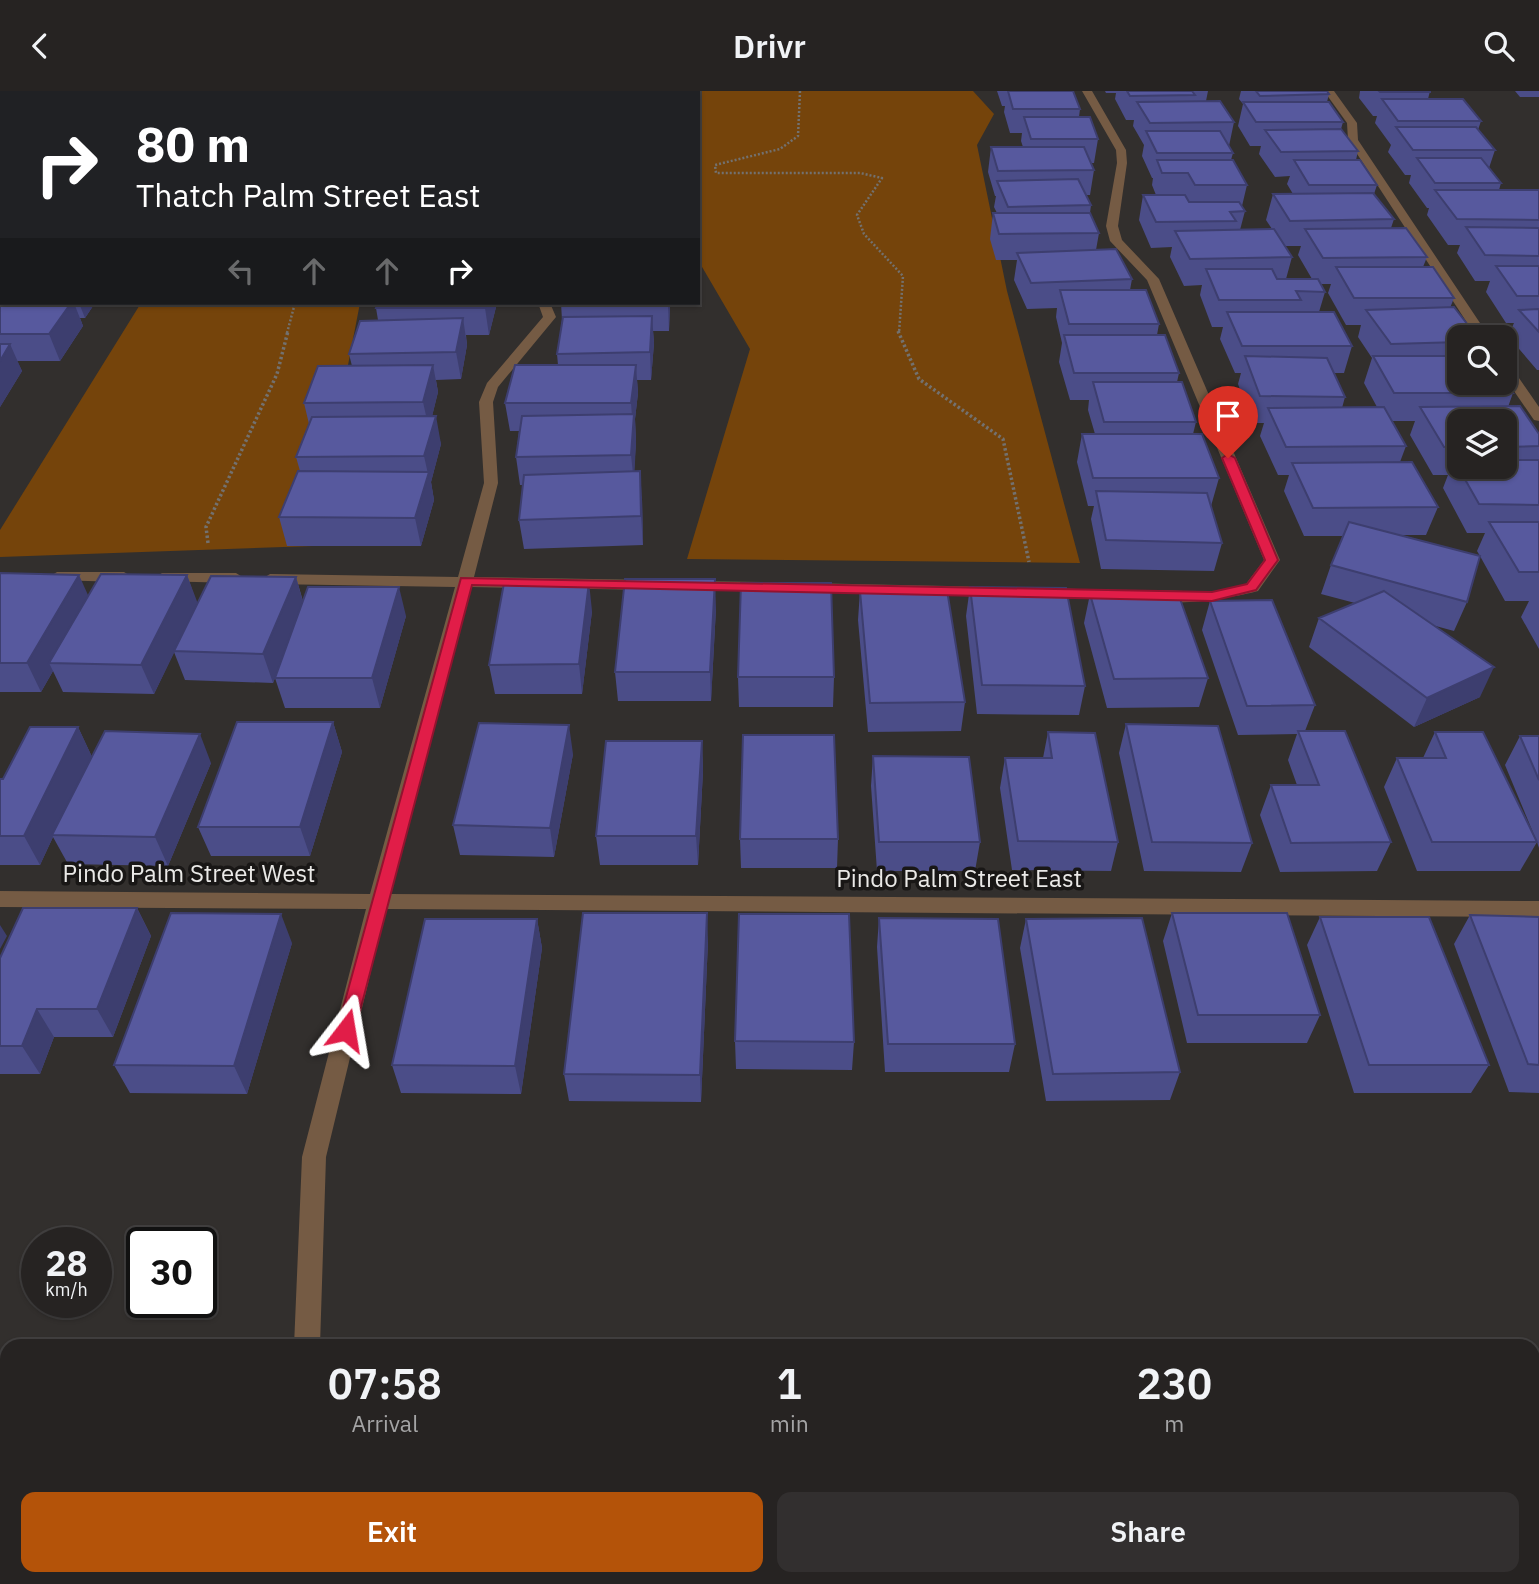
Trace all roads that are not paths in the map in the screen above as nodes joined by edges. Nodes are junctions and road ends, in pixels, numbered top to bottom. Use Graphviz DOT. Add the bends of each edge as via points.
graph roads {
  1 [pos="1087,91"];
  2 [pos="1329,91"];
  3 [pos="545,305"];
  4 [pos="1475,325"];
  5 [pos="1517,385"];
  6 [pos="1539,417"];
  7 [pos="40,576"];
  8 [pos="466,581"];
  9 [pos="0,899"];
  10 [pos="378,902"];
  11 [pos="1539,909"];
  12 [pos="307,1339"];
  1 -- 8 [label="street" via="1121,150 1112,226 1116,241 1153,279 1272,560 1252,587 1212,597"];
  2 -- 4 [label="street" via="1352,123 1353,139"];
  3 -- 8 [label="street" via="550,317 492,386 486,403 491,483"];
  5 -- 6 [label="street"];
  7 -- 8 [label="street"];
  8 -- 10 [label="street"];
  9 -- 10 [label="street, Pindo Palm Street West"];
  10 -- 11 [label="street, Pindo Palm Street East"];
  10 -- 12 [label="street" via="314,1157"];
}
